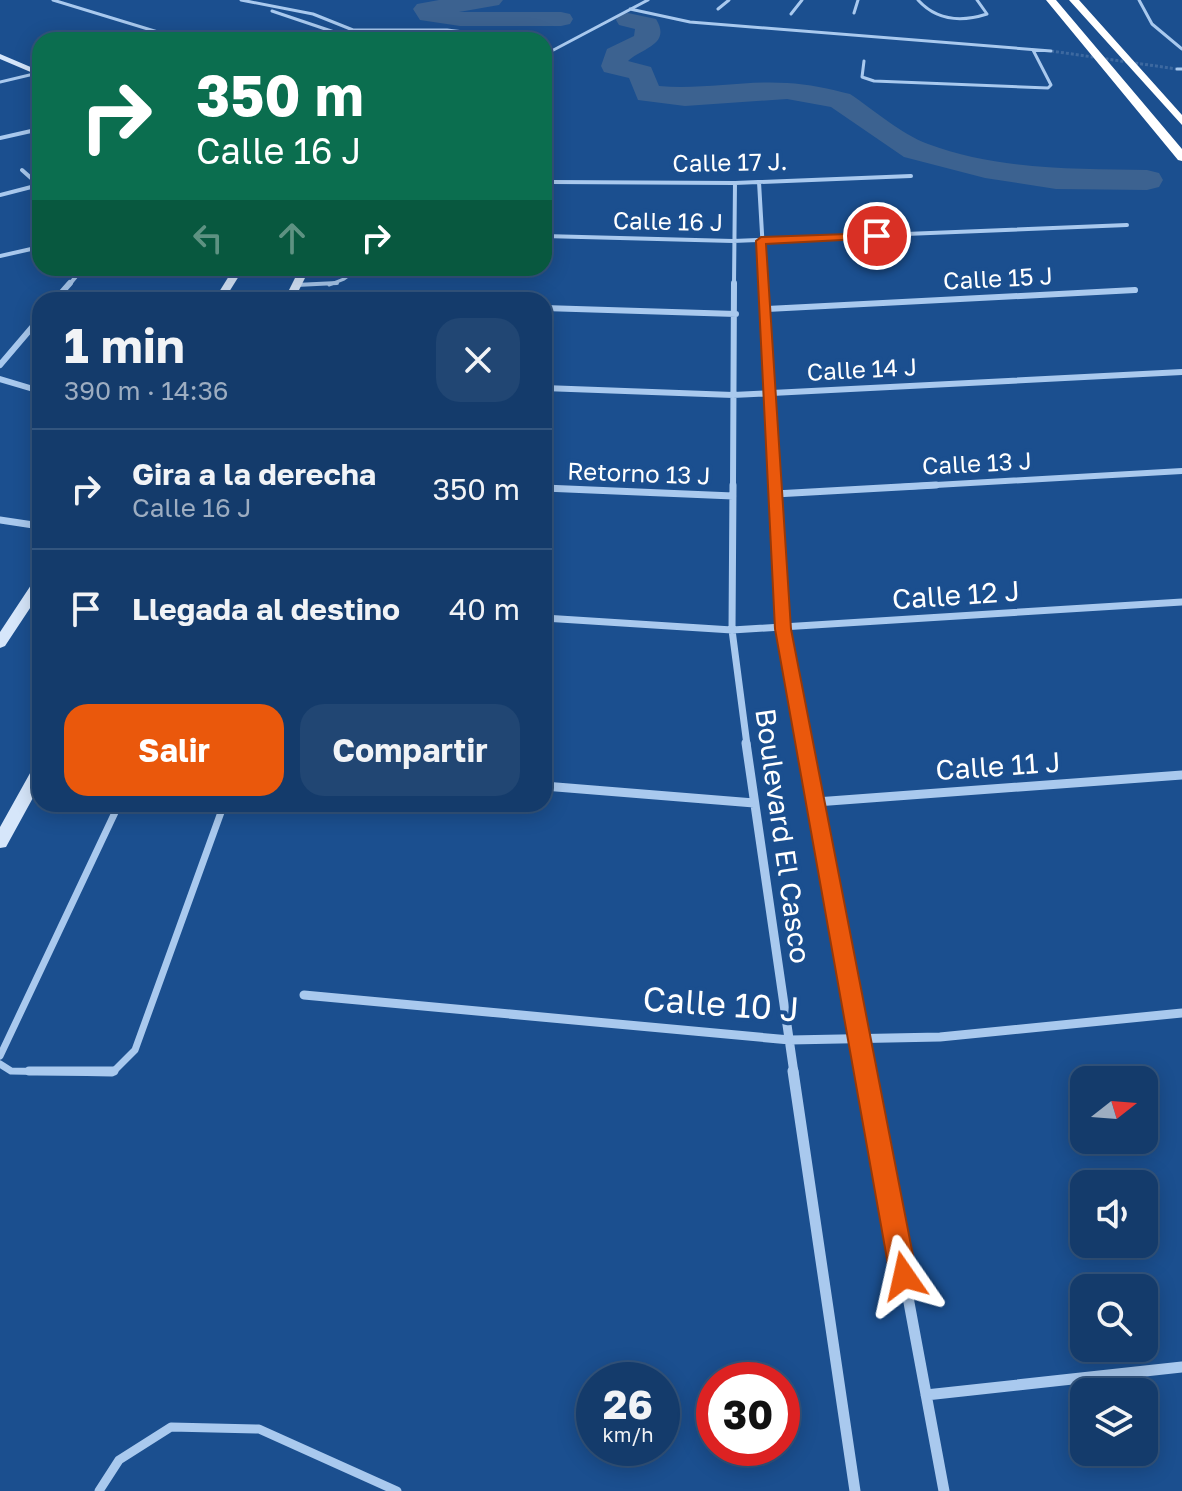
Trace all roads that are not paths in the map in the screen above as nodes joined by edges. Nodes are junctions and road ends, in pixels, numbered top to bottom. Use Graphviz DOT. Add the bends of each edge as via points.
graph roads {
  1 [pos="53,0"];
  2 [pos="241,0"];
  3 [pos="648,0"];
  4 [pos="729,0"];
  5 [pos="802,0"];
  6 [pos="858,0"];
  7 [pos="918,0"];
  8 [pos="977,0"];
  9 [pos="1051,0"];
  10 [pos="1074,0"];
  11 [pos="1139,0"];
  12 [pos="252,4"];
  13 [pos="630,9"];
  14 [pos="718,9"];
  15 [pos="854,13"];
  16 [pos="791,14"];
  17 [pos="353,30"];
  18 [pos="158,32"];
  19 [pos="334,32"];
  20 [pos="464,32"];
  21 [pos="1182,49"];
  22 [pos="1033,50"];
  23 [pos="552,51"];
  24 [pos="1051,51"];
  25 [pos="0,56"];
  26 [pos="864,61"];
  27 [pos="32,71"];
  28 [pos="32,75"];
  29 [pos="0,82"];
  30 [pos="1182,122"];
  31 [pos="32,131"];
  32 [pos="0,138"];
  33 [pos="1182,157"];
  34 [pos="22,170"];
  35 [pos="911,176"];
  36 [pos="32,179"];
  37 [pos="552,182"];
  38 [pos="759,182"];
  39 [pos="735,183"];
  40 [pos="32,188"];
  41 [pos="0,195"];
  42 [pos="1127,225"];
  43 [pos="552,236"];
  44 [pos="733,241"];
  45 [pos="761,241"];
  46 [pos="32,249"];
  47 [pos="0,256"];
  48 [pos="76,276"];
  49 [pos="301,276"];
  50 [pos="350,276"];
  51 [pos="296,285"];
  52 [pos="1135,290"];
  53 [pos="62,292"];
  54 [pos="293,292"];
  55 [pos="552,308"];
  56 [pos="767,309"];
  57 [pos="736,314"];
  58 [pos="32,327"];
  59 [pos="0,365"];
  60 [pos="1182,372"];
  61 [pos="0,379"];
  62 [pos="552,388"];
  63 [pos="32,389"];
  64 [pos="769,393"];
  65 [pos="733,395"];
  66 [pos="1182,471"];
  67 [pos="552,488"];
  68 [pos="775,494"];
  69 [pos="733,496"];
  70 [pos="0,520"];
  71 [pos="32,525"];
  72 [pos="32,594"];
  73 [pos="1182,602"];
  74 [pos="552,619"];
  75 [pos="783,629"];
  76 [pos="732,630"];
  77 [pos="0,643"];
  78 [pos="1182,775"];
  79 [pos="32,784"];
  80 [pos="552,787"];
  81 [pos="816,802"];
  82 [pos="754,803"];
  83 [pos="115,812"];
  84 [pos="221,812"];
  85 [pos="0,842"];
  86 [pos="304,995"];
  87 [pos="1182,1013"];
  88 [pos="859,1038"];
  89 [pos="790,1040"];
  90 [pos="0,1056"];
  91 [pos="0,1064"];
  92 [pos="1182,1367"];
  93 [pos="926,1395"];
  94 [pos="99,1491"];
  95 [pos="397,1491"];
  96 [pos="855,1491"];
  97 [pos="944,1491"];
  1 -- 18 [label="street"];
  2 -- 12 [label="street"];
  3 -- 13 [label="street"];
  4 -- 14 [label="street"];
  5 -- 16 [label="street"];
  6 -- 15 [label="street"];
  7 -- 8 [label="lane" via="936,15 953,19 987,14"];
  9 -- 33 [label="highway"];
  10 -- 30 [label="highway"];
  11 -- 21 [label="street" via="1152,24"];
  12 -- 17 [label="street" via="313,14"];
  12 -- 19 [label="street"];
  13 -- 22 [label="street" via="690,22"];
  13 -- 23 [label="street"];
  17 -- 20 [label="street"];
  22 -- 24 [label="street"];
  22 -- 26 [label="street" via="1048,88 866,80"];
  25 -- 27 [label="street"];
  28 -- 29 [label="street"];
  31 -- 32 [label="street"];
  34 -- 36 [label="street"];
  35 -- 38 [label="street, Calle 17 J."];
  37 -- 39 [label="street, Calle 17 J."];
  38 -- 39 [label="street, Calle 17 J."];
  38 -- 45 [label="street, Boulevard El Casco"];
  39 -- 44 [label="street, Boulevard El Casco"];
  40 -- 41 [label="street"];
  42 -- 45 [label="street, Calle 16 J"];
  43 -- 44 [label="street, Calle 16 J"];
  44 -- 45 [label="street, Calle 16 J"];
  44 -- 57 [label="street, Boulevard El Casco"];
  45 -- 56 [label="street, Boulevard El Casco"];
  46 -- 47 [label="street"];
  48 -- 53 [label="street"];
  49 -- 51 [label="street"];
  50 -- 51 [label="lane" via="329,286"];
  51 -- 54 [label="street"];
  52 -- 56 [label="street, Calle 15 J"];
  55 -- 57 [label="street"];
  56 -- 64 [label="street, Boulevard El Casco"];
  57 -- 65 [label="street, Boulevard El Casco"];
  58 -- 59 [label="street"];
  60 -- 64 [label="street, Calle 14 J"];
  61 -- 63 [label="street"];
  62 -- 65 [label="street, Calle 14 J"];
  64 -- 65 [label="street, Calle 14 J"];
  64 -- 68 [label="street, Boulevard El Casco"];
  65 -- 69 [label="street, Boulevard El Casco"];
  66 -- 68 [label="street, Calle 13 J"];
  67 -- 69 [label="street, Retorno 13 J"];
  68 -- 75 [label="street, Boulevard El Casco"];
  69 -- 76 [label="street, Boulevard El Casco"];
  70 -- 71 [label="street"];
  72 -- 77 [label="street"];
  73 -- 75 [label="street, Calle 12 J"];
  74 -- 76 [label="street"];
  75 -- 76 [label="street, Calle 12 J"];
  75 -- 81 [label="street, Boulevard El Casco"];
  76 -- 82 [label="street, Boulevard El Casco"];
  78 -- 81 [label="street, Calle 11 J"];
  79 -- 85 [label="street"];
  80 -- 82 [label="street"];
  81 -- 88 [label="street, Boulevard El Casco"];
  82 -- 89 [label="street, Boulevard El Casco"];
  83 -- 90 [label="lane"];
  84 -- 91 [label="lane" via="135,1050 112,1073 11,1071"];
  86 -- 89 [label="street, Calle 10 J"];
  87 -- 88 [label="street, Calle 10 J" via="940,1037"];
  88 -- 89 [label="street, Calle 10 J"];
  88 -- 93 [label="street, Boulevard El Casco"];
  89 -- 96 [label="street, Boulevard El Casco"];
  92 -- 93 [label="street"];
  93 -- 97 [label="street, Boulevard El Casco"];
  94 -- 95 [label="lane" via="119,1460 171,1427 259,1429"];
}
